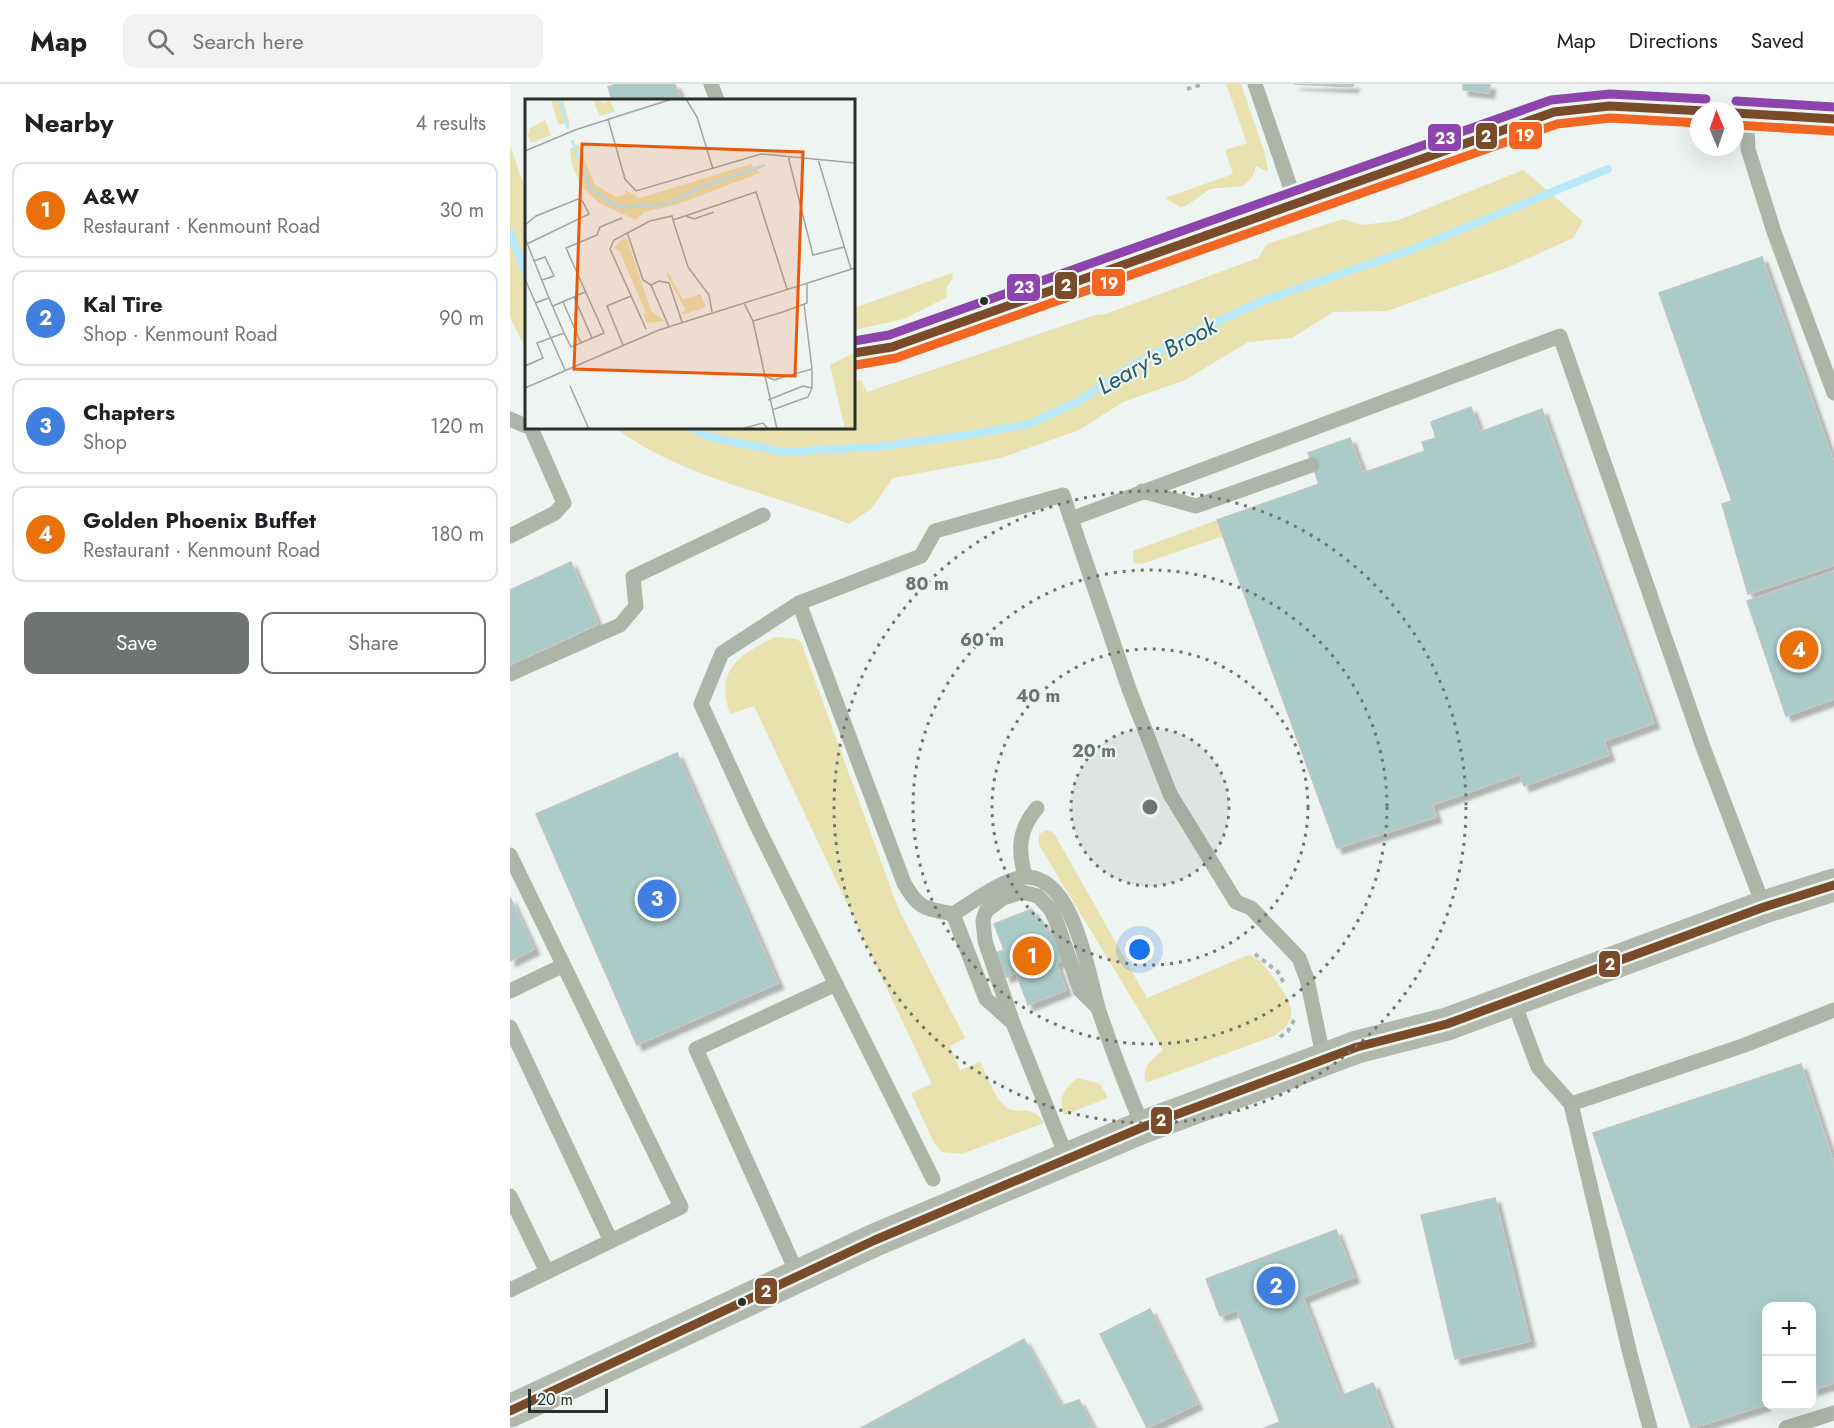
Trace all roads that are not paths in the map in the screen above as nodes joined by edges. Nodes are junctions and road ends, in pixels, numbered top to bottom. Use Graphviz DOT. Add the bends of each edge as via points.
graph roads {
  1 [pos="711,84"];
  2 [pos="1255,84"];
  3 [pos="717,99"];
  4 [pos="1690,110"];
  5 [pos="1744,113"];
  6 [pos="1834,119"];
  7 [pos="1744,131"];
  8 [pos="1296,204"];
  9 [pos="855,353"];
  10 [pos="1834,393"];
  11 [pos="510,419"];
  12 [pos="525,426"];
  13 [pos="531,429"];
  14 [pos="1312,465"];
  15 [pos="1142,491"];
  16 [pos="763,515"];
  17 [pos="1071,519"];
  18 [pos="510,536"];
  19 [pos="799,603"];
  20 [pos="510,674"];
  21 [pos="1037,808"];
  22 [pos="510,855"];
  23 [pos="1025,876"];
  24 [pos="1834,885"];
  25 [pos="1764,907"];
  26 [pos="953,914"];
  27 [pos="562,966"];
  28 [pos="836,984"];
  29 [pos="510,991"];
  30 [pos="1513,1000"];
  31 [pos="1098,1008"];
  32 [pos="1834,1010"];
  33 [pos="1013,1023"];
  34 [pos="510,1027"];
  35 [pos="1324,1060"];
  36 [pos="1571,1104"];
  37 [pos="1143,1127"];
  38 [pos="1067,1158"];
  39 [pos="933,1179"];
  40 [pos="510,1196"];
  41 [pos="611,1241"];
  42 [pos="547,1272"];
  43 [pos="798,1275"];
  44 [pos="510,1290"];
  45 [pos="510,1411"];
  46 [pos="1834,1413"];
  47 [pos="1650,1428"];
  48 [pos="1786,1428"];
  1 -- 3 [label="lane"];
  2 -- 8 [label="lane"];
  4 -- 8 [label="lane" via="1612,105 1554,112"];
  5 -- 6 [label="lane"];
  7 -- 10 [label="lane" via="1774,232"];
  8 -- 9 [label="lane" via="892,347"];
  11 -- 12 [label="lane"];
  13 -- 18 [label="lane" via="564,503 555,513"];
  14 -- 15 [label="lane" via="1196,506"];
  15 -- 17 [label="lane"];
  15 -- 25 [label="lane" via="1560,336 1703,747"];
  16 -- 20 [label="lane" via="633,577 636,606 620,625"];
  17 -- 19 [label="lane" via="1063,495 935,531 921,556"];
  17 -- 35 [label="lane" via="1170,794 1236,902 1251,908 1299,958"];
  19 -- 26 [label="lane" via="904,883 922,908"];
  19 -- 28 [label="lane" via="722,653 701,704"];
  21 -- 23 [label="lane" via="1023,828 1019,855"];
  22 -- 27 [label="lane"];
  23 -- 26 [label="lane" via="1001,885"];
  23 -- 31 [label="lane" via="1044,880 1059,896 1085,951"];
  24 -- 25 [label="main road"];
  25 -- 30 [label="main road"];
  26 -- 33 [label="lane" via="986,999"];
  27 -- 29 [label="lane"];
  27 -- 41 [label="lane" via="681,1207"];
  28 -- 39 [label="lane"];
  28 -- 43 [label="lane" via="696,1049"];
  30 -- 35 [label="main road"];
  30 -- 36 [label="lane" via="1538,1067"];
  31 -- 33 [label="lane" via="1080,990 1057,923 1045,902 1030,893 1015,893 986,912 982,930"];
  31 -- 37 [label="lane"];
  32 -- 36 [label="lane" via="1745,1045"];
  33 -- 38 [label="lane"];
  34 -- 41 [label="lane"];
  35 -- 37 [label="main road"];
  36 -- 47 [label="lane"];
  37 -- 38 [label="main road"];
  38 -- 43 [label="main road"];
  40 -- 42 [label="lane"];
  41 -- 42 [label="lane"];
  42 -- 44 [label="lane"];
  43 -- 45 [label="main road"];
  46 -- 48 [label="lane"];
}
